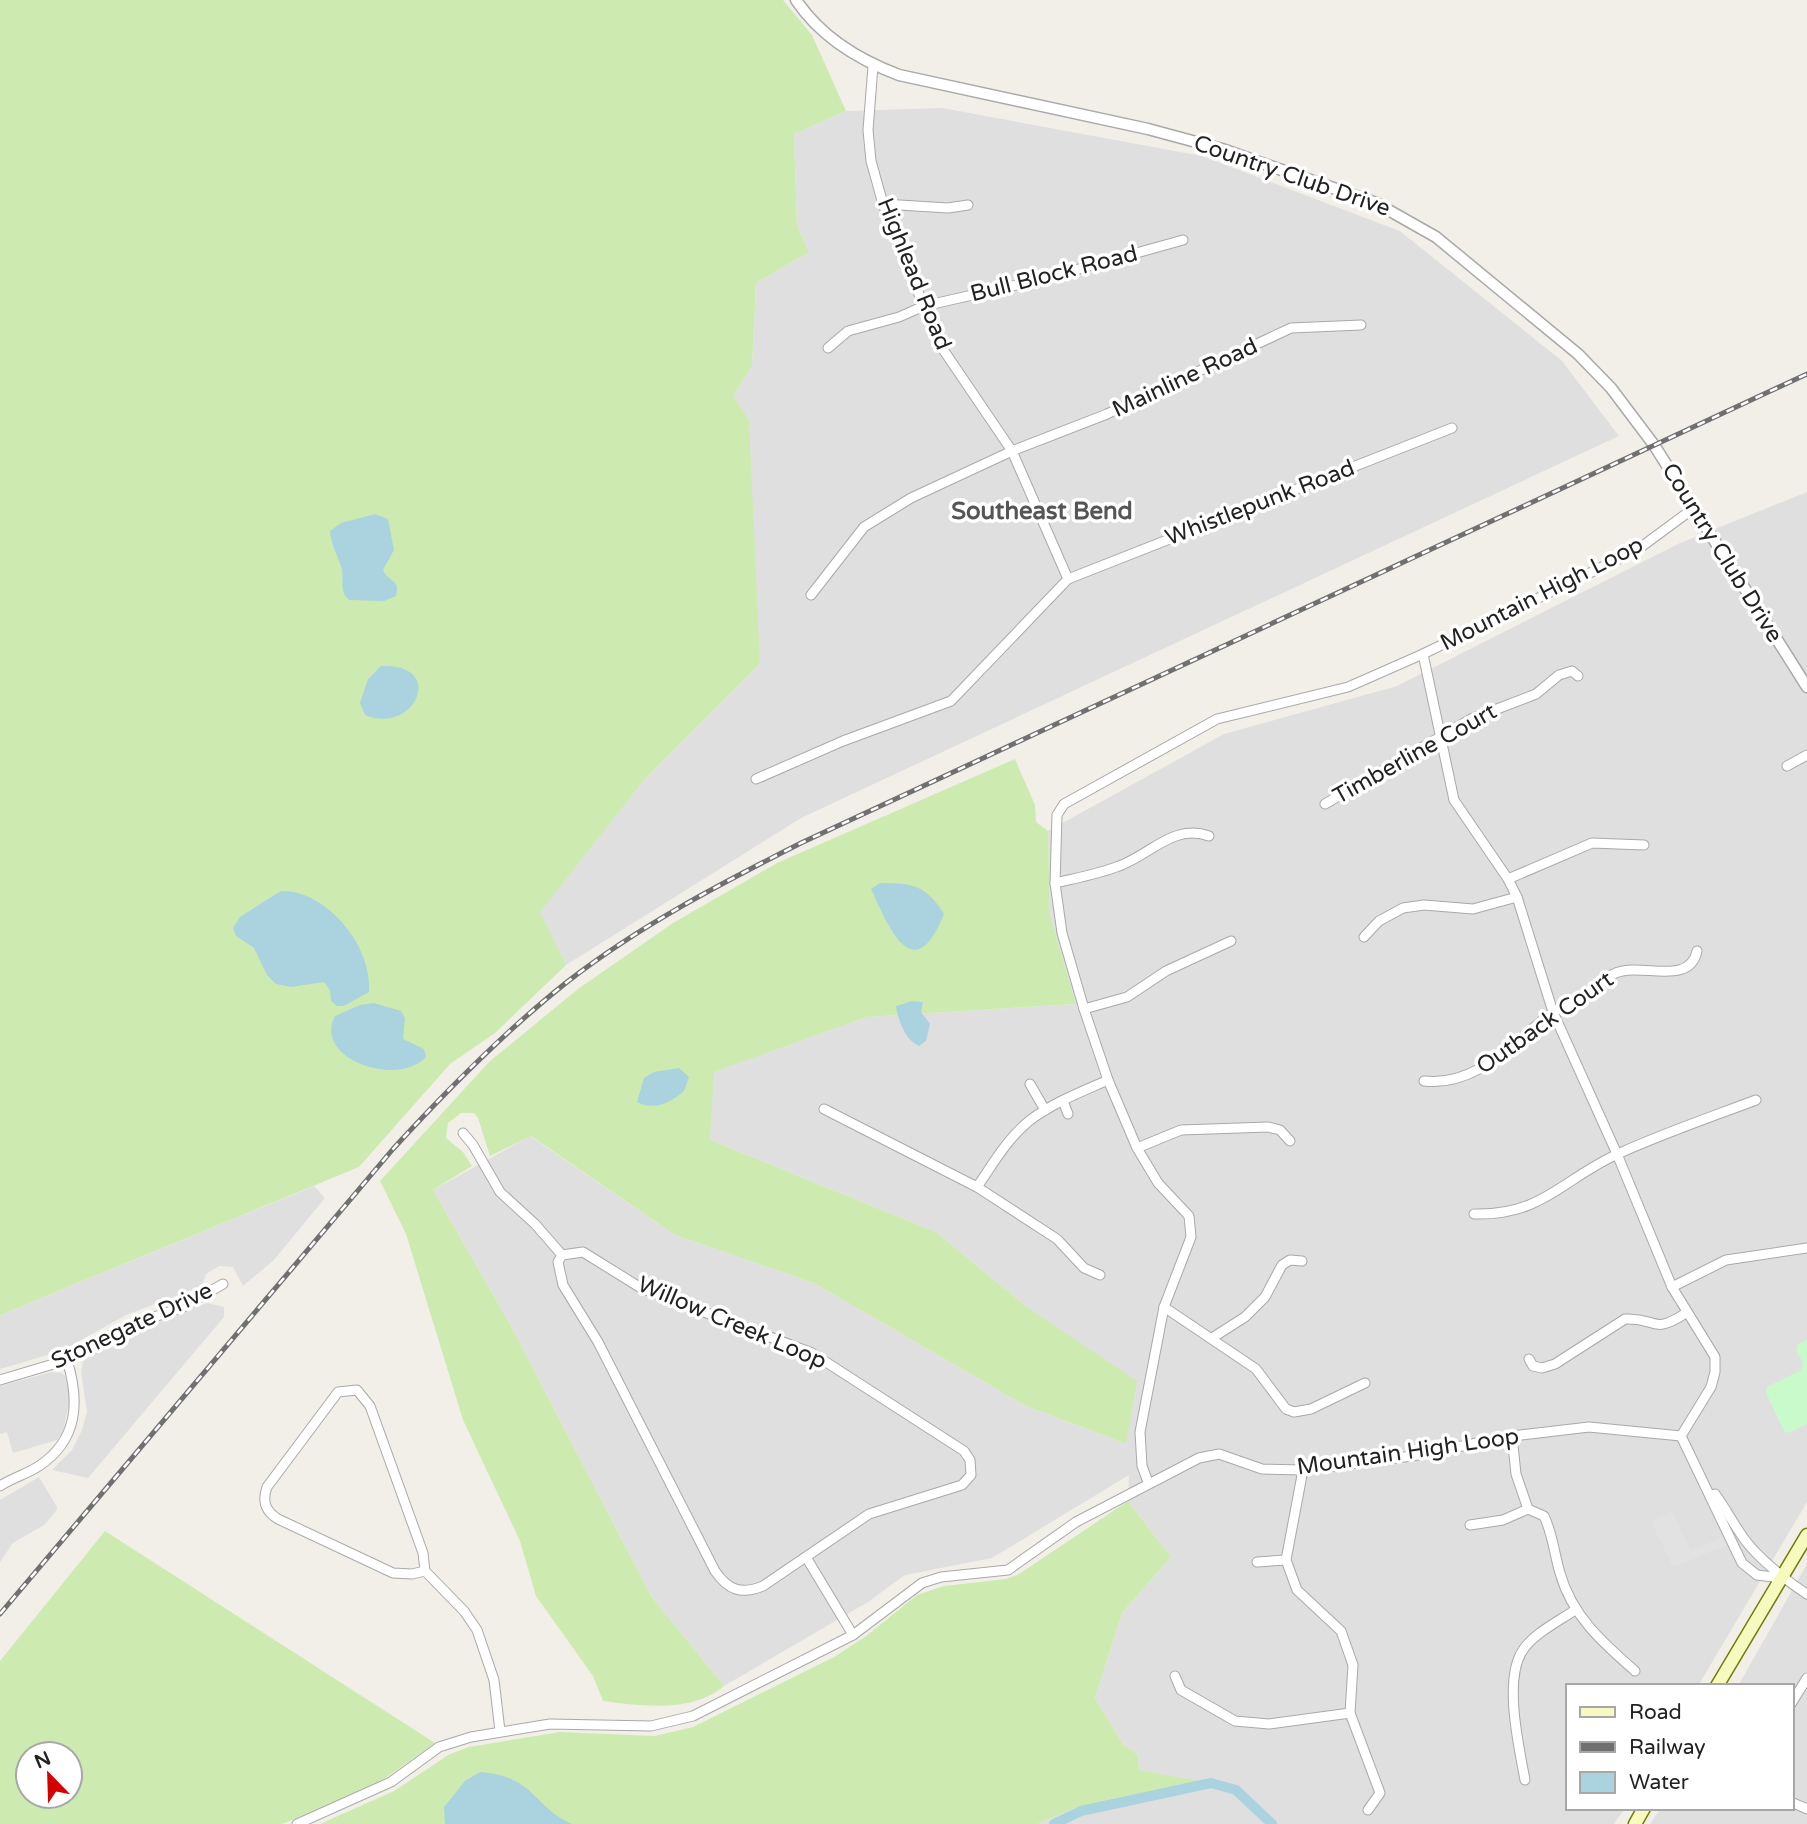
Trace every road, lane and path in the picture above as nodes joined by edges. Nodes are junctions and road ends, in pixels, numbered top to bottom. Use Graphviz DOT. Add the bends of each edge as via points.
graph roads {
  1 [pos="796,0"];
  2 [pos="873,65"];
  3 [pos="883,204"];
  4 [pos="968,205"];
  5 [pos="1184,240"];
  6 [pos="924,306"];
  7 [pos="1361,325"];
  8 [pos="828,348"];
  9 [pos="1452,428"];
  10 [pos="1012,451"];
  11 [pos="1694,508"];
  12 [pos="1068,579"];
  13 [pos="811,595"];
  14 [pos="1423,654"];
  15 [pos="1578,676"];
  16 [pos="1807,687"];
  17 [pos="1439,737"];
  18 [pos="1807,755"];
  19 [pos="1787,766"];
  20 [pos="756,779"];
  21 [pos="1325,804"];
  22 [pos="1209,836"];
  23 [pos="1644,845"];
  24 [pos="1508,879"];
  25 [pos="1055,883"];
  26 [pos="1517,898"];
  27 [pos="1364,937"];
  28 [pos="1231,941"];
  29 [pos="1697,951"];
  30 [pos="1084,1009"];
  31 [pos="1553,1012"];
  32 [pos="1108,1080"];
  33 [pos="1424,1081"];
  34 [pos="1030,1084"];
  35 [pos="1756,1100"];
  36 [pos="1063,1101"];
  37 [pos="824,1109"];
  38 [pos="1045,1110"];
  39 [pos="1068,1114"];
  40 [pos="463,1133"];
  41 [pos="1290,1141"];
  42 [pos="1137,1148"];
  43 [pos="1617,1154"];
  44 [pos="977,1187"];
  45 [pos="1474,1214"];
  46 [pos="1807,1248"];
  47 [pos="562,1255"];
  48 [pos="1302,1261"];
  49 [pos="1100,1275"];
  50 [pos="223,1284"];
  51 [pos="1672,1287"];
  52 [pos="1164,1307"];
  53 [pos="1686,1313"];
  54 [pos="1212,1338"];
  55 [pos="1529,1359"];
  56 [pos="67,1360"];
  57 [pos="0,1380"];
  58 [pos="1365,1383"];
  59 [pos="1512,1436"];
  60 [pos="1681,1436"];
  61 [pos="1303,1470"];
  62 [pos="1148,1482"];
  63 [pos="1706,1484"];
  64 [pos="0,1486"];
  65 [pos="1528,1509"];
  66 [pos="1470,1525"];
  67 [pos="1807,1535"];
  68 [pos="806,1557"];
  69 [pos="1286,1560"];
  70 [pos="1257,1562"];
  71 [pos="425,1571"];
  72 [pos="1781,1578"];
  73 [pos="1807,1594"];
  74 [pos="1575,1610"];
  75 [pos="853,1635"];
  76 [pos="1635,1671"];
  77 [pos="1175,1676"];
  78 [pos="1807,1678"];
  79 [pos="1718,1684"];
  80 [pos="1793,1701"];
  81 [pos="1350,1713"];
  82 [pos="500,1731"];
  83 [pos="1525,1780"];
  84 [pos="1368,1810"];
  85 [pos="297,1824"];
  1 -- 2 [label="street, Country Club Drive" via="825,34"];
  2 -- 3 [label="street, Highlead Road" via="868,130"];
  2 -- 11 [label="street, Country Club Drive" via="928,82 1222,149 1408,218 1578,354 1638,421"];
  3 -- 4 [label="street"];
  3 -- 6 [label="street, Highlead Road"];
  5 -- 6 [label="street, Bull Block Road"];
  6 -- 8 [label="street, Bull Block Road" via="848,331"];
  6 -- 10 [label="street, Highlead Road" via="939,342"];
  7 -- 10 [label="street, Mainline Road" via="1291,328 1107,414"];
  9 -- 12 [label="street, Whistlepunk Road"];
  10 -- 12 [label="street, Highlead Road"];
  10 -- 13 [label="street, Mainline Road" via="911,498 864,527"];
  11 -- 14 [label="street, Mountain High Loop" via="1637,550"];
  11 -- 16 [label="street, Country Club Drive"];
  12 -- 20 [label="street" via="951,701"];
  14 -- 17 [label="street, Mountain High Loop"];
  14 -- 25 [label="street, Mountain High Loop" via="1348,687 1217,719 1063,804 1057,815"];
  15 -- 17 [label="street, Timberline Court" via="1572,671 1559,675 1536,694"];
  17 -- 21 [label="street, Timberline Court"];
  17 -- 24 [label="street, Mountain High Loop" via="1458,808"];
  18 -- 19 [label="street"];
  22 -- 25 [label="street" via="1194,831 1176,836 1121,866"];
  23 -- 24 [label="street" via="1592,843"];
  24 -- 26 [label="street, Mountain High Loop"];
  25 -- 30 [label="street, Mountain High Loop" via="1062,933"];
  26 -- 27 [label="street" via="1473,909 1403,908 1379,921"];
  26 -- 31 [label="street, Mountain High Loop"];
  28 -- 30 [label="street" via="1166,971 1127,997"];
  29 -- 31 [label="street, Outback Court" via="1696,959 1674,972 1626,968 1590,996"];
  30 -- 32 [label="street, Mountain High Loop"];
  31 -- 33 [label="street, Outback Court" via="1472,1074"];
  31 -- 43 [label="street, Mountain High Loop"];
  32 -- 36 [label="street"];
  32 -- 42 [label="street, Mountain High Loop"];
  34 -- 38 [label="street"];
  35 -- 43 [label="street"];
  36 -- 38 [label="street"];
  36 -- 39 [label="street"];
  37 -- 44 [label="street"];
  38 -- 44 [label="street" via="1007,1144"];
  40 -- 47 [label="street" via="500,1192"];
  41 -- 42 [label="street" via="1280,1130 1268,1127 1181,1130"];
  42 -- 52 [label="street, Mountain High Loop" via="1158,1183 1189,1216 1191,1237"];
  43 -- 45 [label="street" via="1528,1208 1499,1215"];
  43 -- 51 [label="street, Mountain High Loop"];
  44 -- 49 [label="street" via="1056,1238 1084,1268"];
  46 -- 51 [label="street" via="1726,1260"];
  47 -- 68 [label="street, Willow Creek Loop" via="558,1262 563,1285 598,1342 720,1578 738,1591 748,1592"];
  47 -- 68 [label="street, Willow Creek Loop" via="583,1252 641,1288 812,1353 964,1451 970,1460 971,1475 962,1485 869,1514"];
  48 -- 54 [label="street" via="1282,1265 1265,1297 1245,1317"];
  50 -- 56 [label="street, Stonegate Drive" via="183,1307 125,1327"];
  51 -- 53 [label="street, Mountain High Loop"];
  52 -- 54 [label="street"];
  52 -- 62 [label="street, Mountain High Loop" via="1140,1432"];
  53 -- 55 [label="street" via="1657,1327 1625,1319 1542,1368"];
  53 -- 60 [label="street, Mountain High Loop" via="1715,1357 1715,1372 1711,1387"];
  54 -- 58 [label="street" via="1256,1369 1286,1409 1294,1412 1311,1409"];
  56 -- 57 [label="street, Stonegate Drive"];
  56 -- 64 [label="street" via="76,1405 65,1441 36,1468"];
  59 -- 60 [label="street, Mountain High Loop" via="1589,1427"];
  59 -- 61 [label="street, Mountain High Loop" via="1412,1456"];
  59 -- 65 [label="street" via="1516,1474"];
  60 -- 63 [label="street"];
  61 -- 62 [label="street, Mountain High Loop" via="1262,1469 1219,1454 1199,1458"];
  61 -- 69 [label="street"];
  62 -- 75 [label="street" via="1076,1522 1008,1570 922,1583"];
  63 -- 72 [label="street" via="1748,1544"];
  63 -- 72 [label="street" via="1744,1565 1759,1576"];
  65 -- 66 [label="street" via="1503,1520"];
  65 -- 74 [label="street" via="1544,1516"];
  67 -- 72 [label="main road"];
  68 -- 75 [label="street"];
  69 -- 70 [label="street"];
  69 -- 81 [label="street" via="1297,1590 1341,1631 1353,1665"];
  71 -- 71 [label="street" via="423,1553 370,1406 357,1390 338,1392 267,1487 267,1510 393,1573"];
  71 -- 82 [label="street" via="477,1630 494,1680"];
  72 -- 73 [label="street"];
  72 -- 79 [label="main road"];
  74 -- 76 [label="street" via="1601,1642"];
  74 -- 83 [label="street" via="1524,1647 1517,1660 1513,1712"];
  75 -- 82 [label="street" via="727,1700 668,1723 550,1724"];
  77 -- 81 [label="street" via="1181,1690 1235,1721 1269,1724"];
  78 -- 80 [label="street"];
  81 -- 84 [label="street" via="1380,1793"];
  82 -- 85 [label="street" via="439,1747 391,1782"];
}
